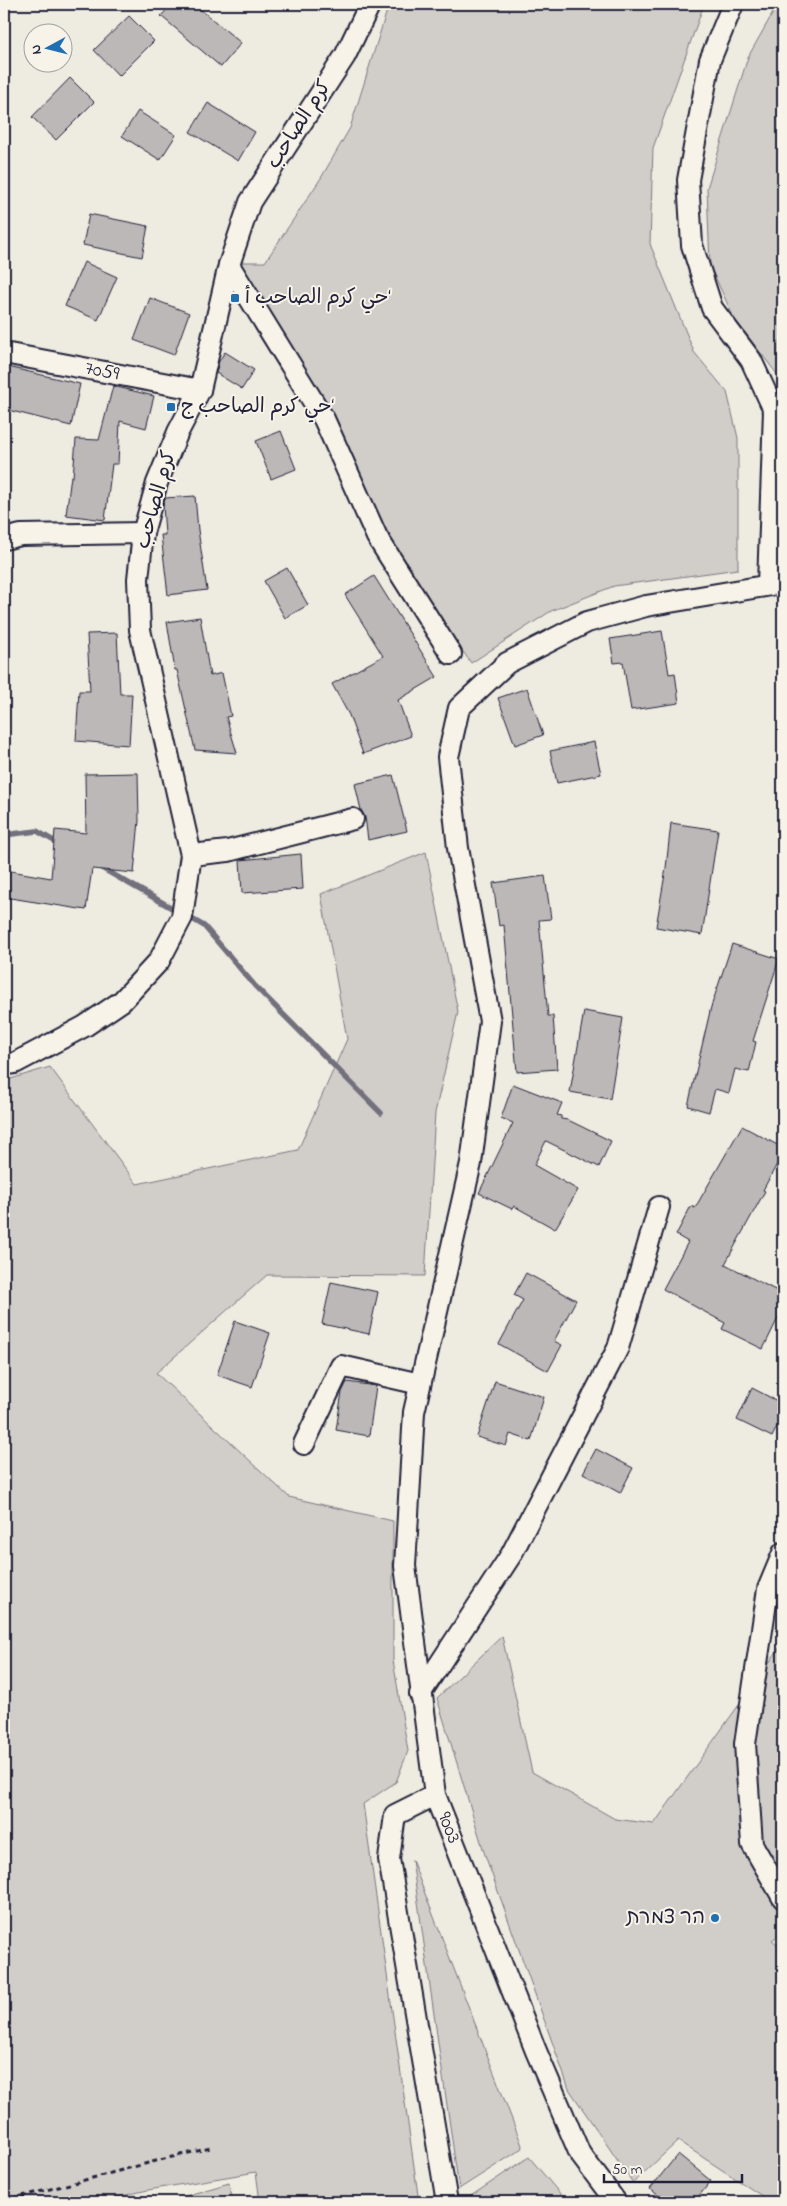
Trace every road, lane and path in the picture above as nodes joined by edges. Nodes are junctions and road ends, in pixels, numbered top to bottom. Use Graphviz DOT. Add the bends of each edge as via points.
graph roads {
  1 [pos="370,4"];
  2 [pos="733,4"];
  3 [pos="229,265"];
  4 [pos="4,354"];
  5 [pos="200,390"];
  6 [pos="143,533"];
  7 [pos="4,539"];
  8 [pos="776,584"];
  9 [pos="451,654"];
  10 [pos="353,819"];
  11 [pos="191,855"];
  12 [pos="4,1065"];
  13 [pos="659,1207"];
  14 [pos="420,1384"];
  15 [pos="304,1444"];
  16 [pos="783,1553"];
  17 [pos="420,1694"];
  18 [pos="435,1795"];
  19 [pos="783,1898"];
  20 [pos="211,2148"];
  21 [pos="4,2200"];
  22 [pos="447,2202"];
  23 [pos="616,2202"];
  1 -- 3 [label="street, كرم الصاحب" via="345,56 250,202"];
  2 -- 8 [label="street" via="710,60 688,180 692,245 712,308 751,360 774,410"];
  3 -- 5 [label="street, كرم الصاحب"];
  3 -- 9 [label="street" via="324,419 377,538"];
  4 -- 5 [label="street, 7059"];
  5 -- 6 [label="street, كرم الصاحب" via="157,483"];
  6 -- 7 [label="street" via="21,535"];
  6 -- 11 [label="street, كرم الصاحب" via="138,579 140,630"];
  8 -- 14 [label="street" via="646,606 587,622 507,663 459,708 448,757 458,848 490,1021 471,1163"];
  10 -- 11 [label="street" via="228,852"];
  11 -- 12 [label="street, كرم الصاحب" via="182,917 159,960 122,1000 85,1026 15,1063"];
  13 -- 17 [label="street" via="618,1348 511,1555"];
  14 -- 15 [label="street" via="342,1366"];
  14 -- 17 [label="street" via="414,1412 405,1566"];
  16 -- 19 [label="street" via="768,1589 745,1744 752,1844"];
  17 -- 18 [label="street"];
  18 -- 22 [label="street, 9003" via="394,1815 389,1859"];
  18 -- 23 [label="street, 9003" via="580,2154"];
  20 -- 21 [label="path"];
}
